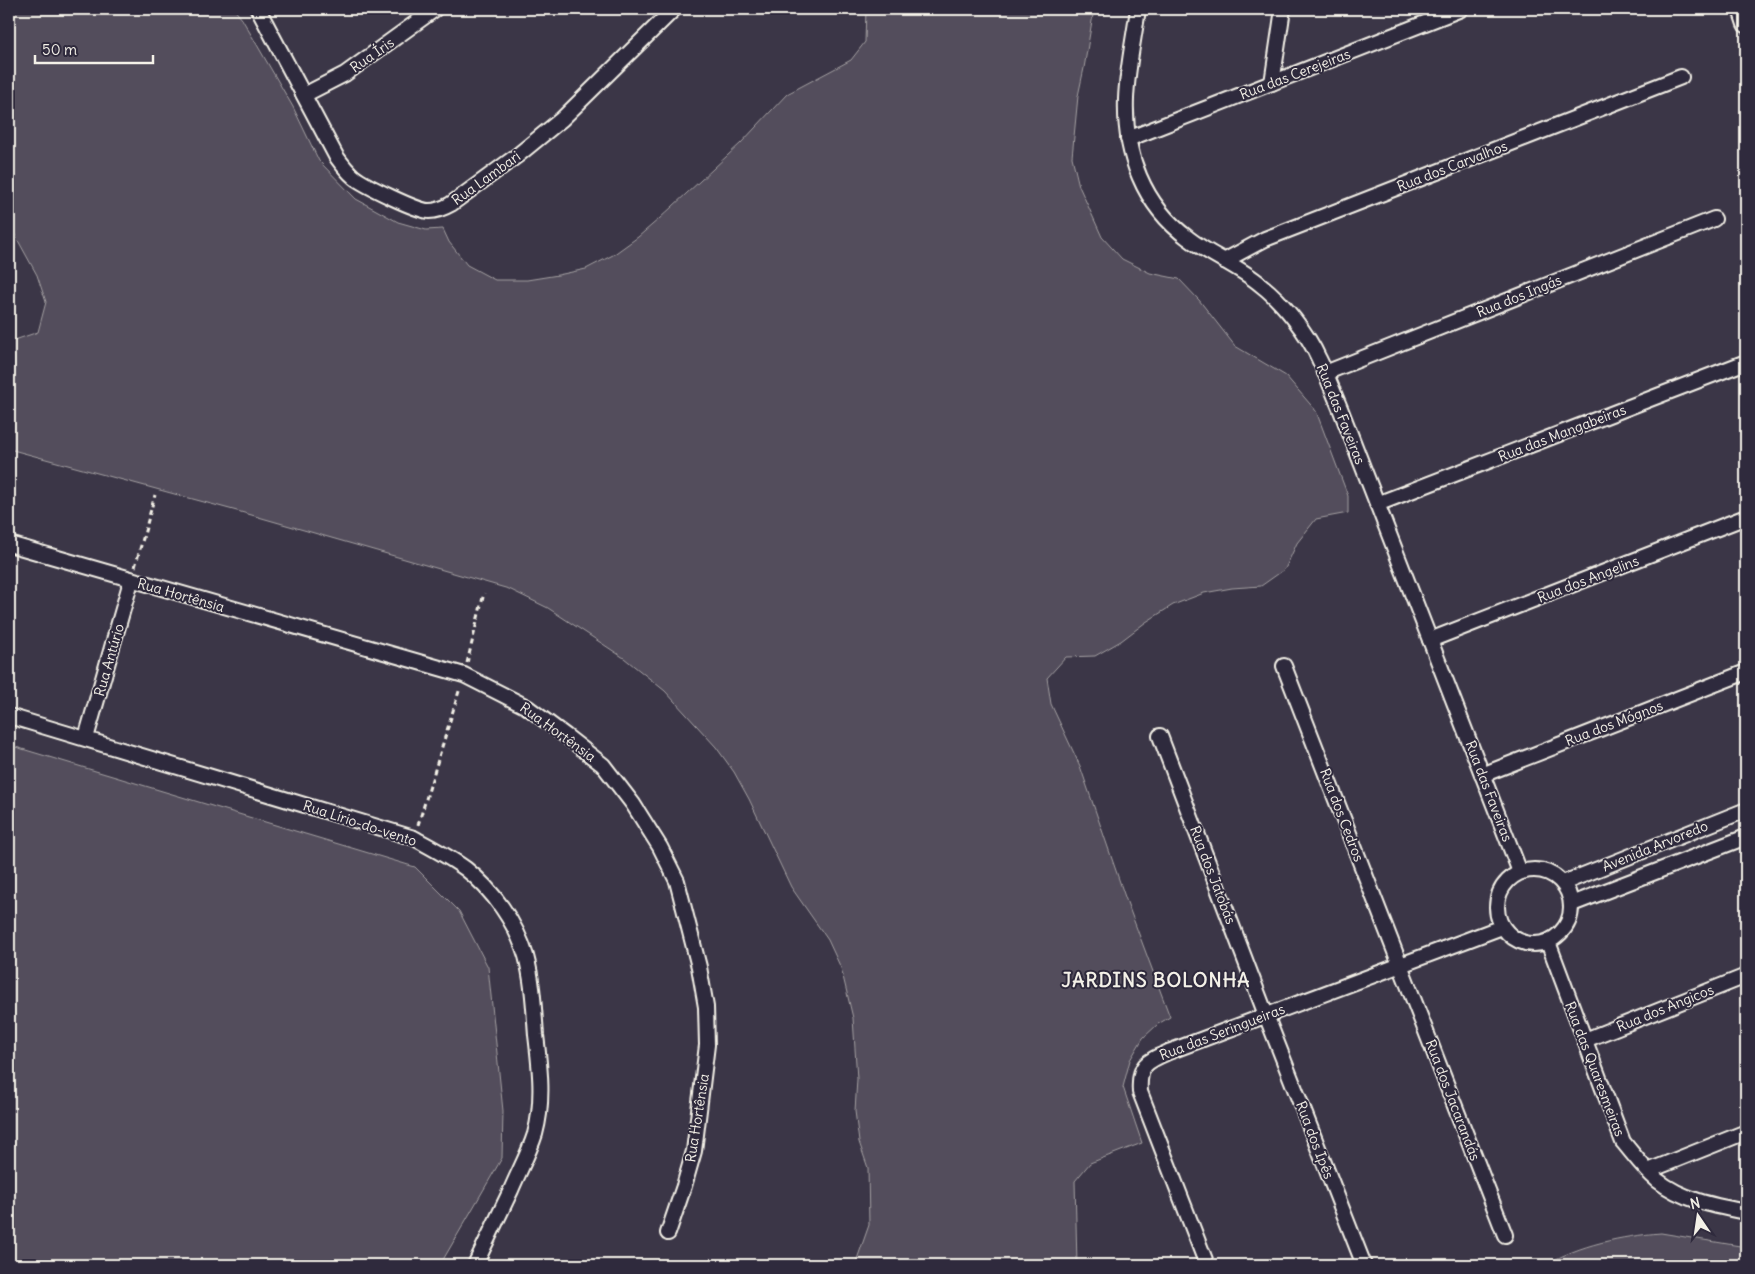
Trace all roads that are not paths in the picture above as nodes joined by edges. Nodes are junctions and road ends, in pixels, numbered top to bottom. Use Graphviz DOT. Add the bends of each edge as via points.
graph roads {
  1 [pos="258,9"];
  2 [pos="435,9"];
  3 [pos="674,9"];
  4 [pos="1138,9"];
  5 [pos="1283,9"];
  6 [pos="1426,9"];
  7 [pos="1461,9"];
  8 [pos="1741,9"];
  9 [pos="1424,24"];
  10 [pos="1746,24"];
  11 [pos="1682,77"];
  12 [pos="1272,83"];
  13 [pos="304,95"];
  14 [pos="1128,139"];
  15 [pos="1714,219"];
  16 [pos="1224,261"];
  17 [pos="1746,362"];
  18 [pos="1325,373"];
  19 [pos="1377,504"];
  20 [pos="1746,517"];
  21 [pos="9,544"];
  22 [pos="131,581"];
  23 [pos="1430,640"];
  24 [pos="1284,666"];
  25 [pos="1746,672"];
  26 [pos="9,716"];
  27 [pos="1160,736"];
  28 [pos="86,738"];
  29 [pos="1482,775"];
  30 [pos="1746,810"];
  31 [pos="1746,837"];
  32 [pos="1520,872"];
  33 [pos="1563,882"];
  34 [pos="1572,904"];
  35 [pos="1502,927"];
  36 [pos="1548,942"];
  37 [pos="1400,965"];
  38 [pos="1746,976"];
  39 [pos="1266,1015"];
  40 [pos="1585,1040"];
  41 [pos="1746,1132"];
  42 [pos="1648,1171"];
  43 [pos="1746,1212"];
  44 [pos="668,1233"];
  45 [pos="1505,1235"];
  46 [pos="475,1265"];
  47 [pos="1207,1265"];
  48 [pos="1364,1265"];
  1 -- 13 [label="street, Rua Lambari"];
  2 -- 13 [label="street, Rua Íris" via="345,74"];
  3 -- 13 [label="street, Rua Lambari" via="562,119 441,210 414,209 354,177 336,156"];
  4 -- 14 [label="street, Rua das Faveiras" via="1126,96"];
  5 -- 12 [label="street"];
  6 -- 9 [label="street"];
  7 -- 9 [label="street, Rua das Cerejeiras"];
  8 -- 10 [label="street"];
  9 -- 12 [label="street, Rua das Cerejeiras"];
  11 -- 16 [label="street, Rua dos Carvalhos" via="1265,240"];
  12 -- 14 [label="street, Rua das Cerejeiras"];
  14 -- 16 [label="street, Rua das Faveiras" via="1137,172 1157,207 1189,239"];
  15 -- 18 [label="street, Rua dos Ingás"];
  16 -- 18 [label="street, Rua das Faveiras" via="1239,268 1281,305 1305,335"];
  17 -- 19 [label="street, Rua das Mangabeiras"];
  18 -- 19 [label="street, Rua das Faveiras"];
  19 -- 23 [label="street, Rua das Faveiras"];
  20 -- 23 [label="street, Rua dos Angelins"];
  21 -- 22 [label="street, Rua Hortênsia"];
  22 -- 28 [label="street, Rua Antúrio"];
  22 -- 44 [label="street, Rua Hortênsia" via="464,675 527,707 603,765 633,804 677,882 706,1008 707,1045 694,1151"];
  23 -- 29 [label="street, Rua das Faveiras"];
  24 -- 37 [label="street, Rua dos Cedros"];
  25 -- 29 [label="street, Rua dos Mógnos"];
  26 -- 28 [label="street, Rua Lírio-do-vento"];
  27 -- 39 [label="street, Rua dos Jatobás"];
  28 -- 46 [label="street, Rua Lírio-do-vento" via="414,838 468,870 504,911 526,956 531,984 539,1064 539,1114 524,1161"];
  29 -- 32 [label="street, Rua das Faveiras"];
  30 -- 33 [label="street, Avenida Arvoredo"];
  31 -- 34 [label="street, Avenida Arvoredo"];
  32 -- 33 [label="street" via="1543,870"];
  32 -- 35 [label="street" via="1500,889 1496,901"];
  33 -- 34 [label="street"];
  34 -- 36 [label="street" via="1566,927"];
  35 -- 36 [label="street" via="1522,943"];
  35 -- 37 [label="street, Rua das Seringueiras"];
  36 -- 40 [label="street, Rua das Quaresmeiras"];
  37 -- 39 [label="street, Rua das Seringueiras"];
  37 -- 45 [label="street, Rua dos Jacarandás"];
  38 -- 40 [label="street, Rua dos Angicos"];
  39 -- 47 [label="street, Rua das Seringueiras" via="1153,1058 1142,1067 1140,1092"];
  39 -- 48 [label="street, Rua dos Ipês"];
  40 -- 42 [label="street, Rua das Quaresmeiras" via="1623,1142"];
  41 -- 42 [label="street"];
  42 -- 43 [label="street, Rua das Quaresmeiras" via="1682,1196"];
}
